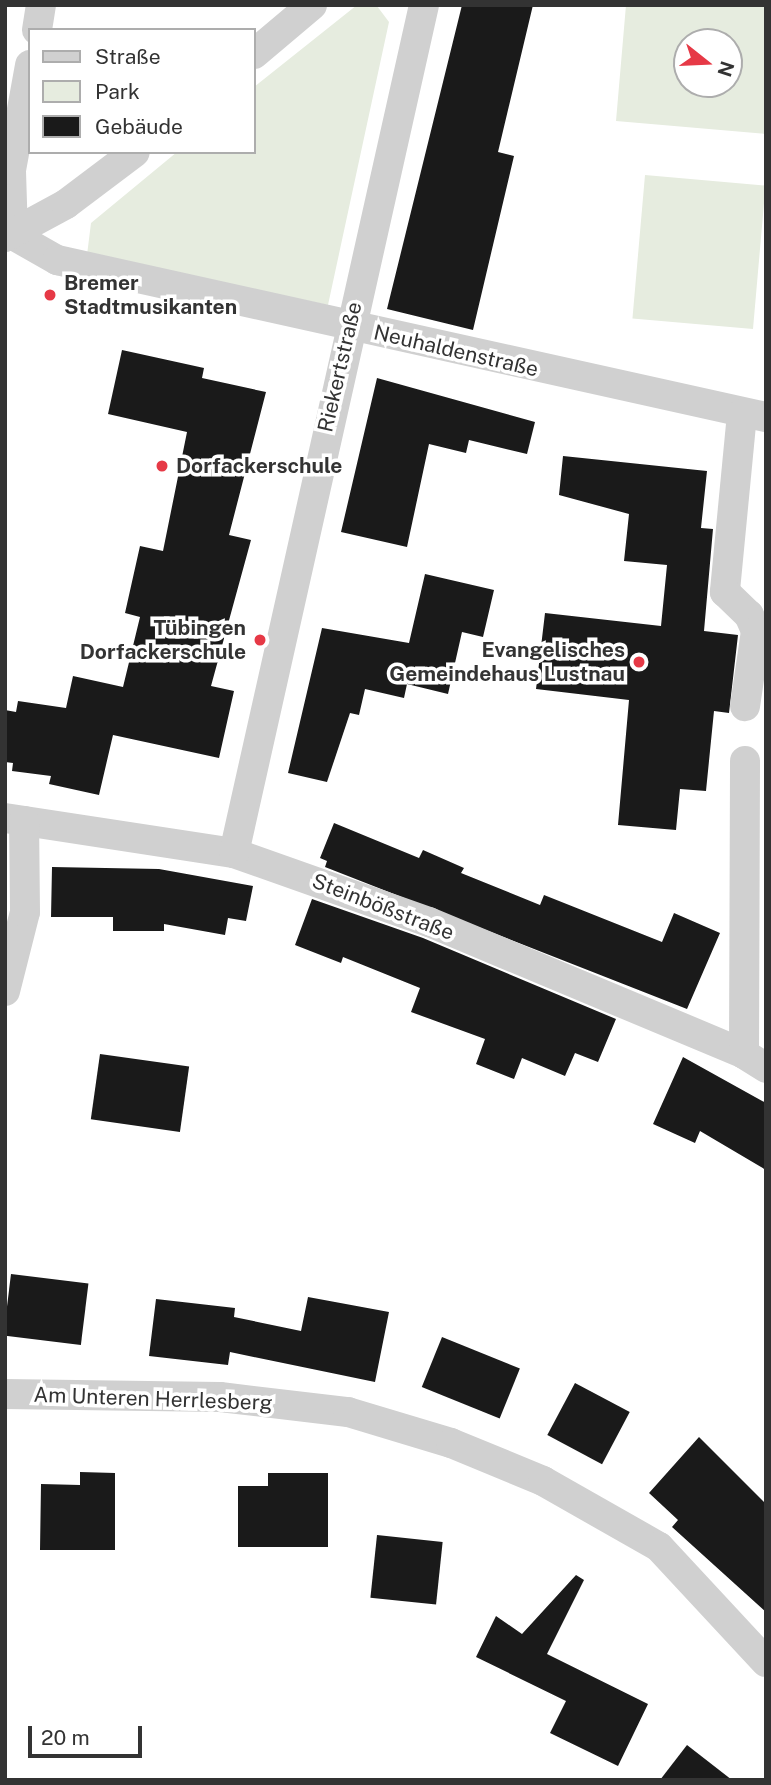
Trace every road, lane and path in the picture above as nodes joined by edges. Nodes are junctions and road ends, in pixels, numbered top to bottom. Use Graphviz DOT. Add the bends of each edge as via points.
graph roads {
  1 [pos="41,5"];
  2 [pos="312,5"];
  3 [pos="424,5"];
  4 [pos="37,28"];
  5 [pos="256,52"];
  6 [pos="28,76"];
  7 [pos="132,154"];
  8 [pos="9,236"];
  9 [pos="349,326"];
  10 [pos="754,415"];
  11 [pos="745,706"];
  12 [pos="745,761"];
  13 [pos="14,819"];
  14 [pos="234,853"];
  15 [pos="5,991"];
  16 [pos="755,1061"];
  17 [pos="5,1394"];
  18 [pos="766,1662"];
  1 -- 4 [label="street"];
  2 -- 5 [label="street"];
  3 -- 9 [label="street, Riekertstraße"];
  6 -- 8 [label="street" via="10,170"];
  7 -- 8 [label="street" via="66,204"];
  8 -- 9 [label="street, Neuhaldenstraße" via="57,260"];
  9 -- 10 [label="street, Neuhaldenstraße"];
  9 -- 14 [label="street, Riekertstraße"];
  10 -- 11 [label="street, Neuhaldenstraße" via="724,592 749,615 756,631"];
  12 -- 16 [label="street, Steinbößstraße"];
  13 -- 14 [label="street, Steinbößstraße"];
  13 -- 15 [label="street" via="24,912"];
  14 -- 16 [label="street, Steinbößstraße" via="429,922"];
  17 -- 18 [label="street, Am Unteren Herrlesberg" via="220,1397 348,1412 451,1443 543,1481 659,1546"];
}
